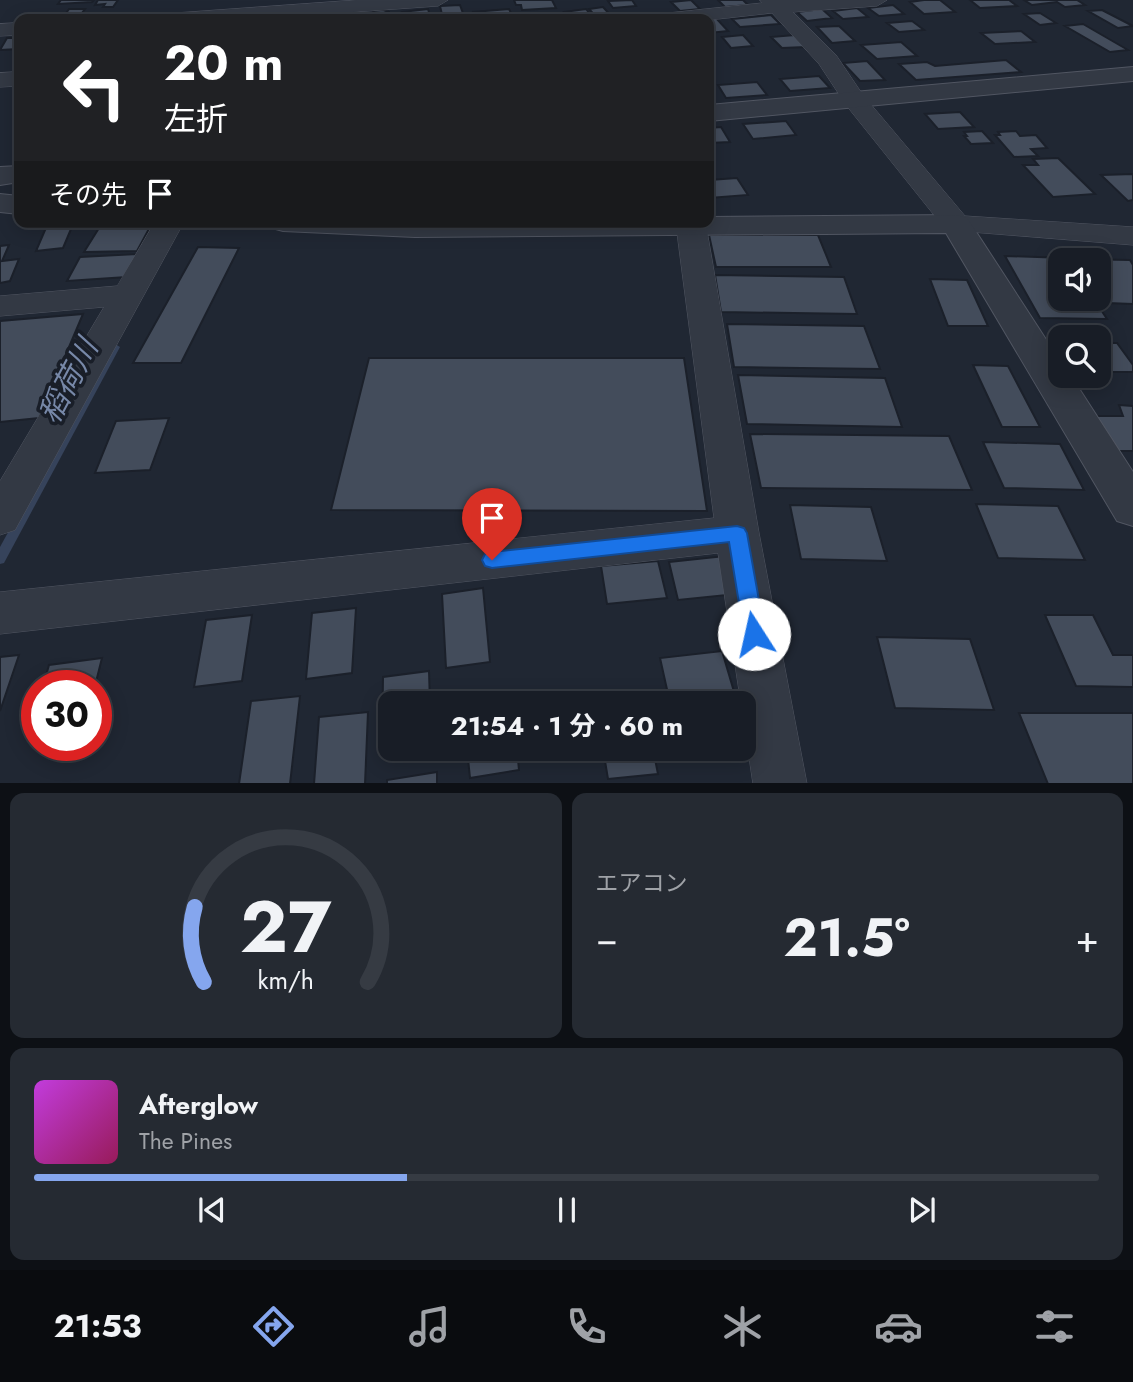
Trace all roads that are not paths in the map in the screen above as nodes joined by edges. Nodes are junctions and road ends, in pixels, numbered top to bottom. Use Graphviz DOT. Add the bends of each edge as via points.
graph roads {
  1 [pos="438,0"];
  2 [pos="877,0"];
  3 [pos="774,4"];
  4 [pos="307,14"];
  5 [pos="703,14"];
  6 [pos="1133,74"];
  7 [pos="854,100"];
  8 [pos="714,113"];
  9 [pos="956,224"];
  10 [pos="714,225"];
  11 [pos="167,228"];
  12 [pos="691,228"];
  13 [pos="1133,236"];
  14 [pos="128,295"];
  15 [pos="0,306"];
  16 [pos="1133,508"];
  17 [pos="0,518"];
  18 [pos="737,533"];
  19 [pos="0,613"];
  20 [pos="780,783"];
  1 -- 4 [label="street"];
  2 -- 3 [label="street"];
  3 -- 5 [label="street"];
  3 -- 7 [label="street" via="828,60"];
  6 -- 7 [label="street"];
  7 -- 8 [label="street"];
  7 -- 9 [label="street"];
  9 -- 10 [label="street"];
  9 -- 13 [label="street"];
  9 -- 16 [label="street"];
  11 -- 14 [label="street"];
  12 -- 18 [label="street"];
  14 -- 15 [label="street"];
  14 -- 17 [label="street"];
  18 -- 19 [label="street"];
  18 -- 20 [label="street"];
}
